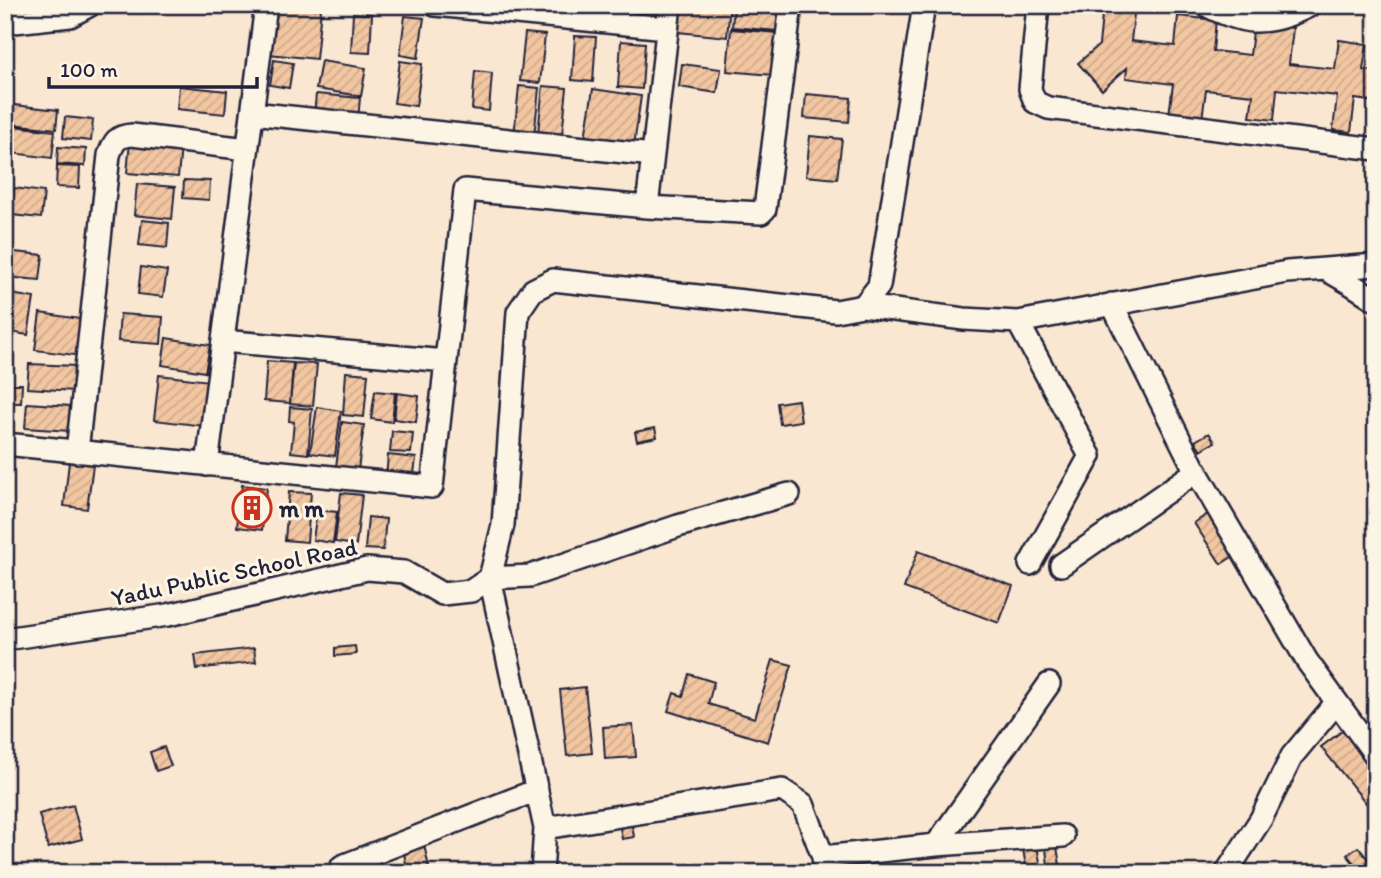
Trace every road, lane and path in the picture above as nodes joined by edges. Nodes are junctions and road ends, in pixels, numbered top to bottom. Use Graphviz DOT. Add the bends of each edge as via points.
graph roads {
  1 [pos="90,5"];
  2 [pos="265,5"];
  3 [pos="435,5"];
  4 [pos="670,5"];
  5 [pos="791,5"];
  6 [pos="924,5"];
  7 [pos="1038,5"];
  8 [pos="1206,5"];
  9 [pos="1311,5"];
  10 [pos="5,23"];
  11 [pos="667,27"];
  12 [pos="252,113"];
  13 [pos="247,149"];
  14 [pos="1376,149"];
  15 [pos="653,155"];
  16 [pos="647,207"];
  17 [pos="1376,265"];
  18 [pos="1325,269"];
  19 [pos="1376,300"];
  20 [pos="1112,304"];
  21 [pos="863,306"];
  22 [pos="1018,322"];
  23 [pos="223,341"];
  24 [pos="446,361"];
  25 [pos="5,444"];
  26 [pos="77,452"];
  27 [pos="207,466"];
  28 [pos="1196,471"];
  29 [pos="789,494"];
  30 [pos="1030,564"];
  31 [pos="1061,565"];
  32 [pos="490,578"];
  33 [pos="5,639"];
  34 [pos="1049,684"];
  35 [pos="1336,703"];
  36 [pos="1376,756"];
  37 [pos="537,790"];
  38 [pos="545,828"];
  39 [pos="1063,836"];
  40 [pos="936,845"];
  41 [pos="824,865"];
  42 [pos="342,866"];
  43 [pos="542,873"];
  44 [pos="1226,873"];
  1 -- 10 [label="street" via="70,16"];
  2 -- 12 [label="street"];
  3 -- 11 [label="street"];
  4 -- 11 [label="street"];
  5 -- 16 [label="street" via="763,212"];
  6 -- 21 [label="street" via="879,286"];
  7 -- 14 [label="street" via="1030,89 1035,102 1048,108"];
  8 -- 9 [label="street" via="1252,21 1286,16"];
  11 -- 15 [label="street"];
  12 -- 13 [label="street"];
  12 -- 15 [label="street"];
  13 -- 23 [label="street"];
  13 -- 26 [label="street" via="132,135 114,143 108,155"];
  15 -- 16 [label="street"];
  16 -- 24 [label="street" via="465,190"];
  17 -- 18 [label="street"];
  18 -- 19 [label="street"];
  18 -- 20 [label="street"];
  20 -- 22 [label="street"];
  20 -- 28 [label="street"];
  21 -- 22 [label="street"];
  21 -- 32 [label="street" via="836,312 553,281 533,290 518,312 503,525"];
  22 -- 30 [label="street" via="1090,456"];
  23 -- 24 [label="street"];
  23 -- 27 [label="street"];
  24 -- 27 [label="street" via="432,487"];
  25 -- 26 [label="street"];
  26 -- 27 [label="street"];
  28 -- 31 [label="street"];
  28 -- 35 [label="street"];
  29 -- 32 [label="street, Yadu Public School Road" via="530,576"];
  32 -- 33 [label="street, Yadu Public School Road" via="471,591 442,594 404,572 367,569 168,615"];
  32 -- 37 [label="street"];
  34 -- 40 [label="street"];
  35 -- 36 [label="street"];
  35 -- 44 [label="street" via="1292,756 1261,820"];
  37 -- 38 [label="street"];
  37 -- 42 [label="street"];
  38 -- 41 [label="street" via="782,790 803,804"];
  38 -- 43 [label="street"];
  39 -- 40 [label="street"];
  40 -- 41 [label="street"];
}
